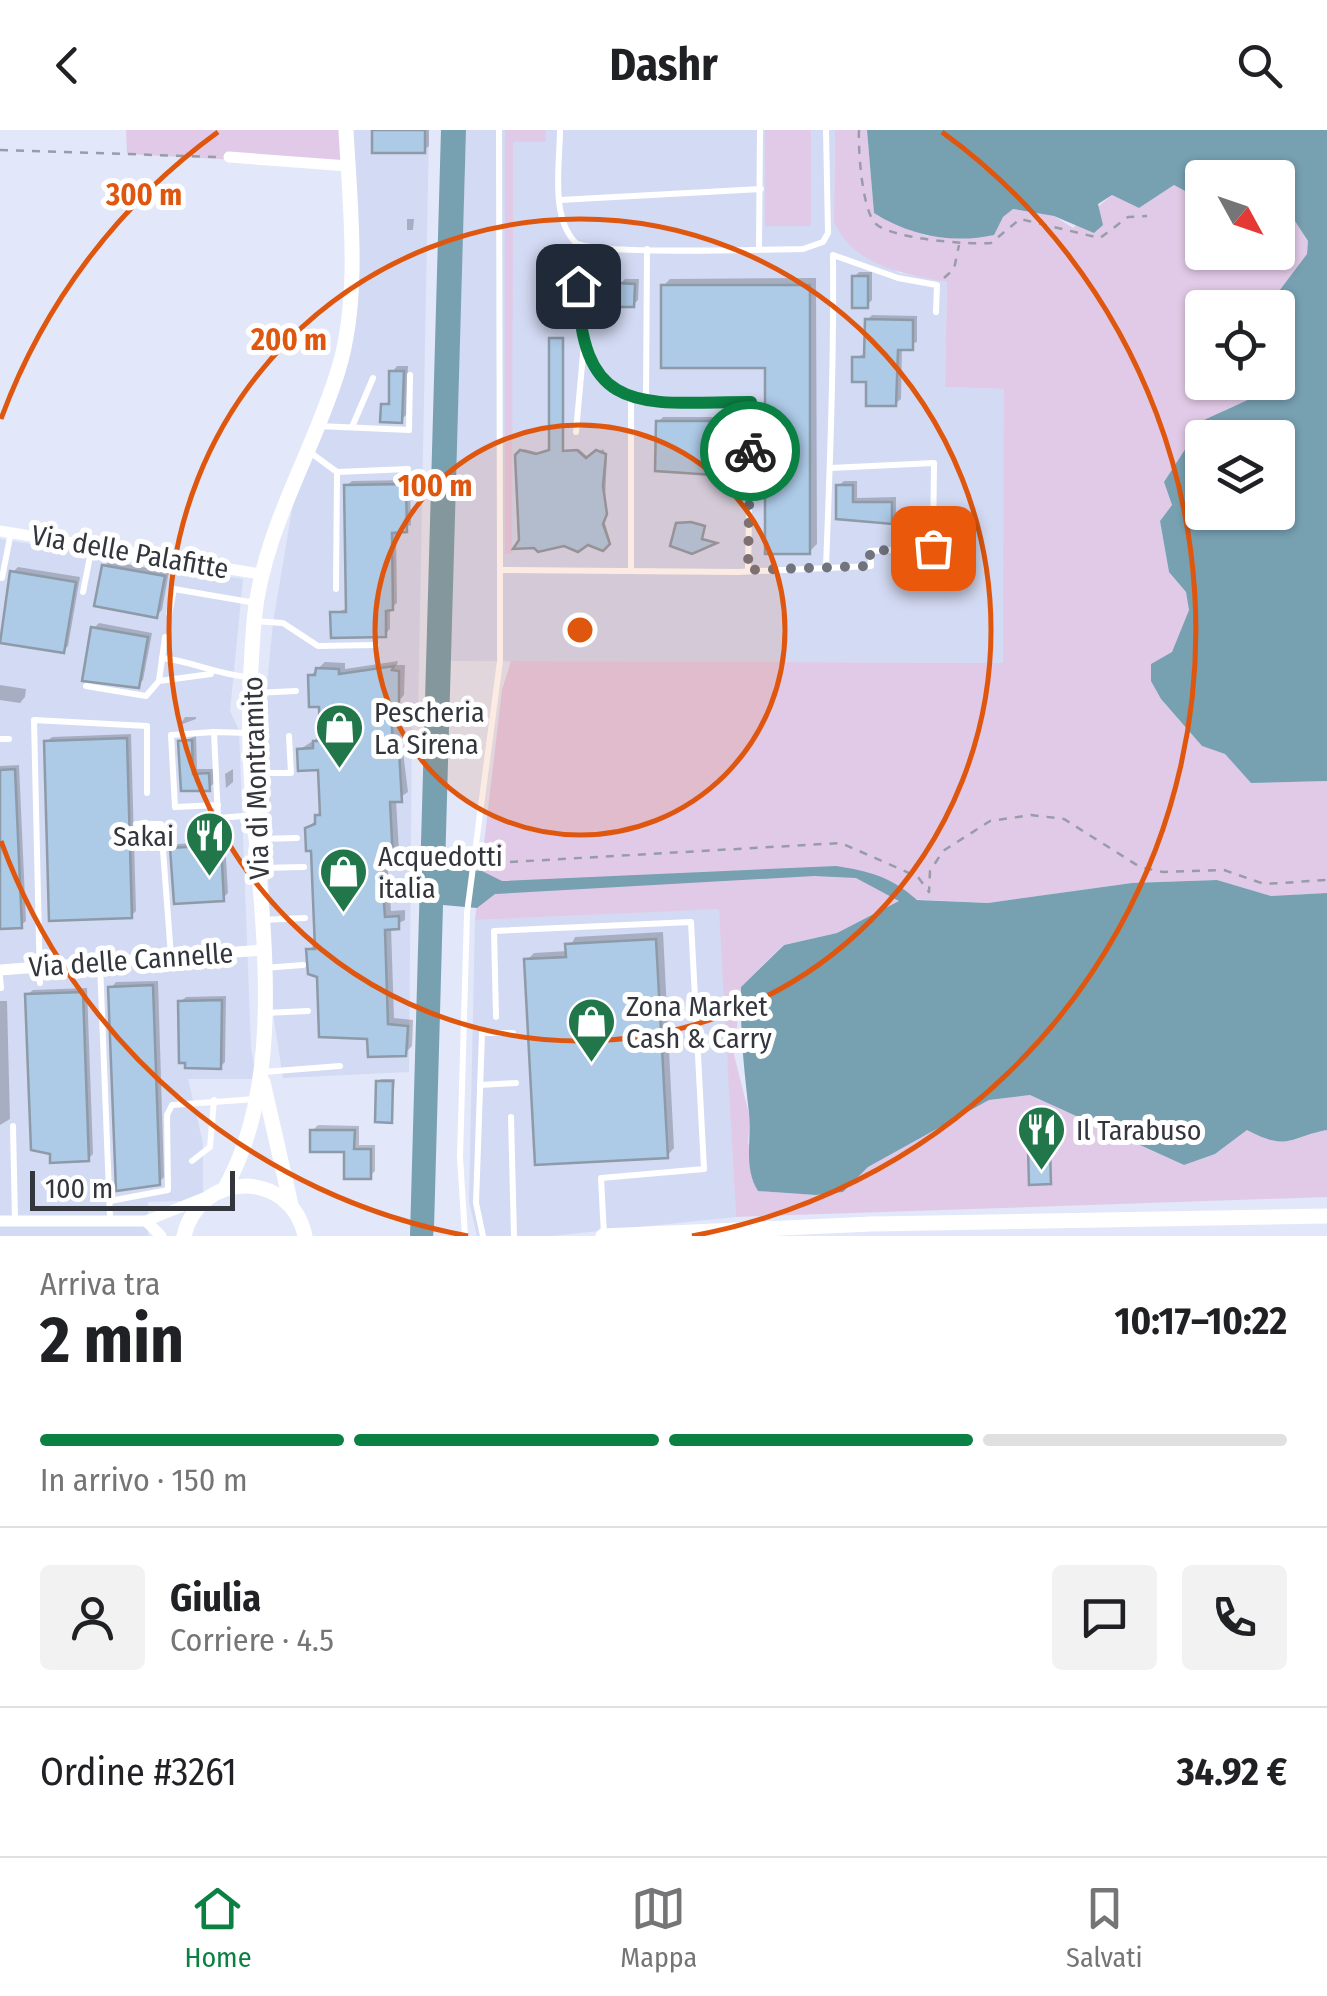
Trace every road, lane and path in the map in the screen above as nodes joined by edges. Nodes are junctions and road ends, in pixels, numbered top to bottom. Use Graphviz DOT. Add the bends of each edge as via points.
graph roads {
  1 [pos="346,130"];
  2 [pos="499,130"];
  3 [pos="560,130"];
  4 [pos="760,130"];
  5 [pos="826,130"];
  6 [pos="859,130"];
  7 [pos="0,150"];
  8 [pos="230,157"];
  9 [pos="348,166"];
  10 [pos="761,189"];
  11 [pos="560,200"];
  12 [pos="1147,216"];
  13 [pos="821,244"];
  14 [pos="959,244"];
  15 [pos="578,246"];
  16 [pos="759,249"];
  17 [pos="646,250"];
  18 [pos="833,256"];
  19 [pos="937,285"];
  20 [pos="936,312"];
  21 [pos="584,343"];
  22 [pos="410,375"];
  23 [pos="373,378"];
  24 [pos="630,400"];
  25 [pos="646,400"];
  26 [pos="317,426"];
  27 [pos="352,428"];
  28 [pos="576,432"];
  29 [pos="306,450"];
  30 [pos="830,468"];
  31 [pos="408,469"];
  32 [pos="337,472"];
  33 [pos="6,531"];
  34 [pos="92,546"];
  35 [pos="826,567"];
  36 [pos="500,570"];
  37 [pos="631,570"];
  38 [pos="748,570"];
  39 [pos="260,574"];
  40 [pos="2,578"];
  41 [pos="336,590"];
  42 [pos="83,592"];
  43 [pos="256,604"];
  44 [pos="169,614"];
  45 [pos="254,621"];
  46 [pos="165,637"];
  47 [pos="376,645"];
  48 [pos="162,658"];
  49 [pos="213,674"];
  50 [pos="159,681"];
  51 [pos="250,685"];
  52 [pos="86,686"];
  53 [pos="296,690"];
  54 [pos="214,732"];
  55 [pos="250,733"];
  56 [pos="289,736"];
  57 [pos="251,773"];
  58 [pos="148,793"];
  59 [pos="218,804"];
  60 [pos="255,815"];
  61 [pos="136,824"];
  62 [pos="297,838"];
  63 [pos="258,839"];
  64 [pos="510,862"];
  65 [pos="304,867"];
  66 [pos="260,868"];
  67 [pos="1327,880"];
  68 [pos="305,918"];
  69 [pos="262,920"];
  70 [pos="262,950"];
  71 [pos="171,956"];
  72 [pos="100,963"];
  73 [pos="303,965"];
  74 [pos="43,967"];
  75 [pos="262,969"];
  76 [pos="0,970"];
  77 [pos="0,978"];
  78 [pos="40,983"];
  79 [pos="1,988"];
  80 [pos="308,1011"];
  81 [pos="262,1013"];
  82 [pos="496,1017"];
  83 [pos="513,1033"];
  84 [pos="340,1066"];
  85 [pos="262,1077"];
  86 [pos="516,1083"];
  87 [pos="480,1085"];
  88 [pos="258,1098"];
  89 [pos="214,1100"];
  90 [pos="511,1117"];
  91 [pos="13,1126"];
  92 [pos="192,1162"];
  93 [pos="217,1192"];
  94 [pos="110,1201"];
  95 [pos="291,1205"];
  96 [pos="1327,1216"];
  97 [pos="110,1218"];
  98 [pos="16,1220"];
  99 [pos="146,1220"];
  100 [pos="0,1221"];
  101 [pos="307,1234"];
  102 [pos="150,1236"];
  103 [pos="161,1236"];
  104 [pos="184,1236"];
  105 [pos="465,1236"];
  106 [pos="482,1236"];
  107 [pos="514,1236"];
  108 [pos="604,1236"];
  1 -- 9 [label="main road, Via di Montramito"];
  2 -- 36 [label="lane"];
  3 -- 11 [label="lane"];
  4 -- 10 [label="lane"];
  5 -- 13 [label="lane" via="828,233"];
  6 -- 14 [label="path" via="862,178 876,224"];
  7 -- 8 [label="path"];
  8 -- 9 [label="street"];
  9 -- 26 [label="main road, Via di Montramito" via="347,334"];
  10 -- 11 [label="lane"];
  10 -- 16 [label="lane"];
  11 -- 15 [label="lane"];
  12 -- 14 [label="path" via="1128,217 1100,238 1020,219 991,244"];
  13 -- 16 [label="lane"];
  13 -- 18 [label="lane"];
  14 -- 19 [label="path" via="954,269"];
  15 -- 17 [label="lane"];
  15 -- 21 [label="lane"];
  16 -- 17 [label="lane"];
  17 -- 25 [label="lane"];
  18 -- 19 [label="lane"];
  18 -- 30 [label="lane"];
  19 -- 20 [label="lane"];
  21 -- 24 [label="lane" via="604,380"];
  21 -- 28 [label="lane"];
  22 -- 27 [label="lane" via="409,430"];
  23 -- 27 [label="lane"];
  24 -- 25 [label="lane"];
  24 -- 37 [label="lane"];
  25 -- 38 [label="lane" via="751,402"];
  26 -- 27 [label="lane"];
  26 -- 29 [label="main road, Via di Montramito"];
  29 -- 32 [label="lane"];
  29 -- 39 [label="main road, Via di Montramito"];
  30 -- 35 [label="lane"];
  30 -- 35 [label="lane" via="934,463 933,548 870,551 870,566"];
  31 -- 32 [label="lane"];
  32 -- 41 [label="lane"];
  33 -- 34 [label="street, Via delle Palafitte"];
  33 -- 40 [label="lane"];
  34 -- 39 [label="street, Via delle Palafitte"];
  34 -- 42 [label="lane"];
  35 -- 38 [label="lane"];
  36 -- 37 [label="lane"];
  36 -- 105 [label="lane" via="500,661 467,913 460,1156"];
  37 -- 38 [label="lane"];
  39 -- 43 [label="main road, Via di Montramito"];
  43 -- 44 [label="lane" via="174,590"];
  43 -- 45 [label="main road, Via di Montramito"];
  45 -- 47 [label="lane" via="283,623 318,646"];
  45 -- 51 [label="main road, Via di Montramito"];
  46 -- 48 [label="lane"];
  48 -- 49 [label="lane"];
  48 -- 50 [label="lane"];
  49 -- 50 [label="lane"];
  49 -- 51 [label="lane"];
  50 -- 52 [label="lane" via="146,696"];
  51 -- 53 [label="lane"];
  51 -- 55 [label="main road, Via di Montramito"];
  54 -- 55 [label="lane"];
  54 -- 59 [label="lane"];
  54 -- 59 [label="lane" via="172,735 175,807"];
  55 -- 57 [label="main road, Via di Montramito"];
  56 -- 57 [label="lane" via="291,772"];
  57 -- 60 [label="main road, Via di Montramito"];
  58 -- 74 [label="lane" via="147,726 34,720"];
  59 -- 60 [label="lane" via="218,818"];
  60 -- 63 [label="main road, Via di Montramito"];
  61 -- 71 [label="lane" via="161,824"];
  62 -- 63 [label="lane"];
  63 -- 66 [label="main road, Via di Montramito"];
  64 -- 67 [label="path" via="841,842 918,877 929,892 930,871 943,851 990,822 1031,815 1064,819 1140,867 1224,870 1264,884"];
  65 -- 66 [label="lane"];
  66 -- 69 [label="main road, Via di Montramito"];
  68 -- 69 [label="lane"];
  69 -- 70 [label="main road, Via di Montramito"];
  70 -- 71 [label="street, Via delle Cannelle"];
  70 -- 75 [label="main road, Via di Montramito"];
  71 -- 72 [label="street, Via delle Cannelle"];
  72 -- 74 [label="street, Via delle Cannelle"];
  72 -- 94 [label="lane"];
  73 -- 75 [label="lane"];
  74 -- 76 [label="street, Via delle Cannelle"];
  74 -- 78 [label="lane"];
  75 -- 81 [label="main road, Via di Montramito"];
  77 -- 79 [label="lane"];
  80 -- 81 [label="lane"];
  81 -- 85 [label="main road, Via di Montramito"];
  82 -- 108 [label="lane" via="494,930 691,922 704,1169 601,1178"];
  83 -- 87 [label="lane" via="482,1033"];
  84 -- 85 [label="lane"];
  85 -- 88 [label="main road, Via di Montramito"];
  85 -- 95 [label="main road, Via di Montramito"];
  86 -- 87 [label="lane"];
  87 -- 106 [label="lane" via="476,1203"];
  88 -- 89 [label="lane"];
  88 -- 93 [label="main road, Via di Montramito" via="243,1151"];
  89 -- 92 [label="lane" via="210,1147"];
  89 -- 94 [label="lane" via="169,1107 166,1192"];
  90 -- 107 [label="lane"];
  91 -- 98 [label="lane"];
  93 -- 95 [label="main road" via="255,1185"];
  93 -- 99 [label="street"];
  93 -- 104 [label="main road, Via di Montramito" via="193,1213"];
  94 -- 97 [label="lane"];
  95 -- 101 [label="main road, Via di Montramito"];
  96 -- 108 [label="main road"];
  97 -- 98 [label="street"];
  97 -- 99 [label="street"];
  98 -- 100 [label="street"];
  99 -- 102 [label="lane"];
  99 -- 103 [label="street"];
}
